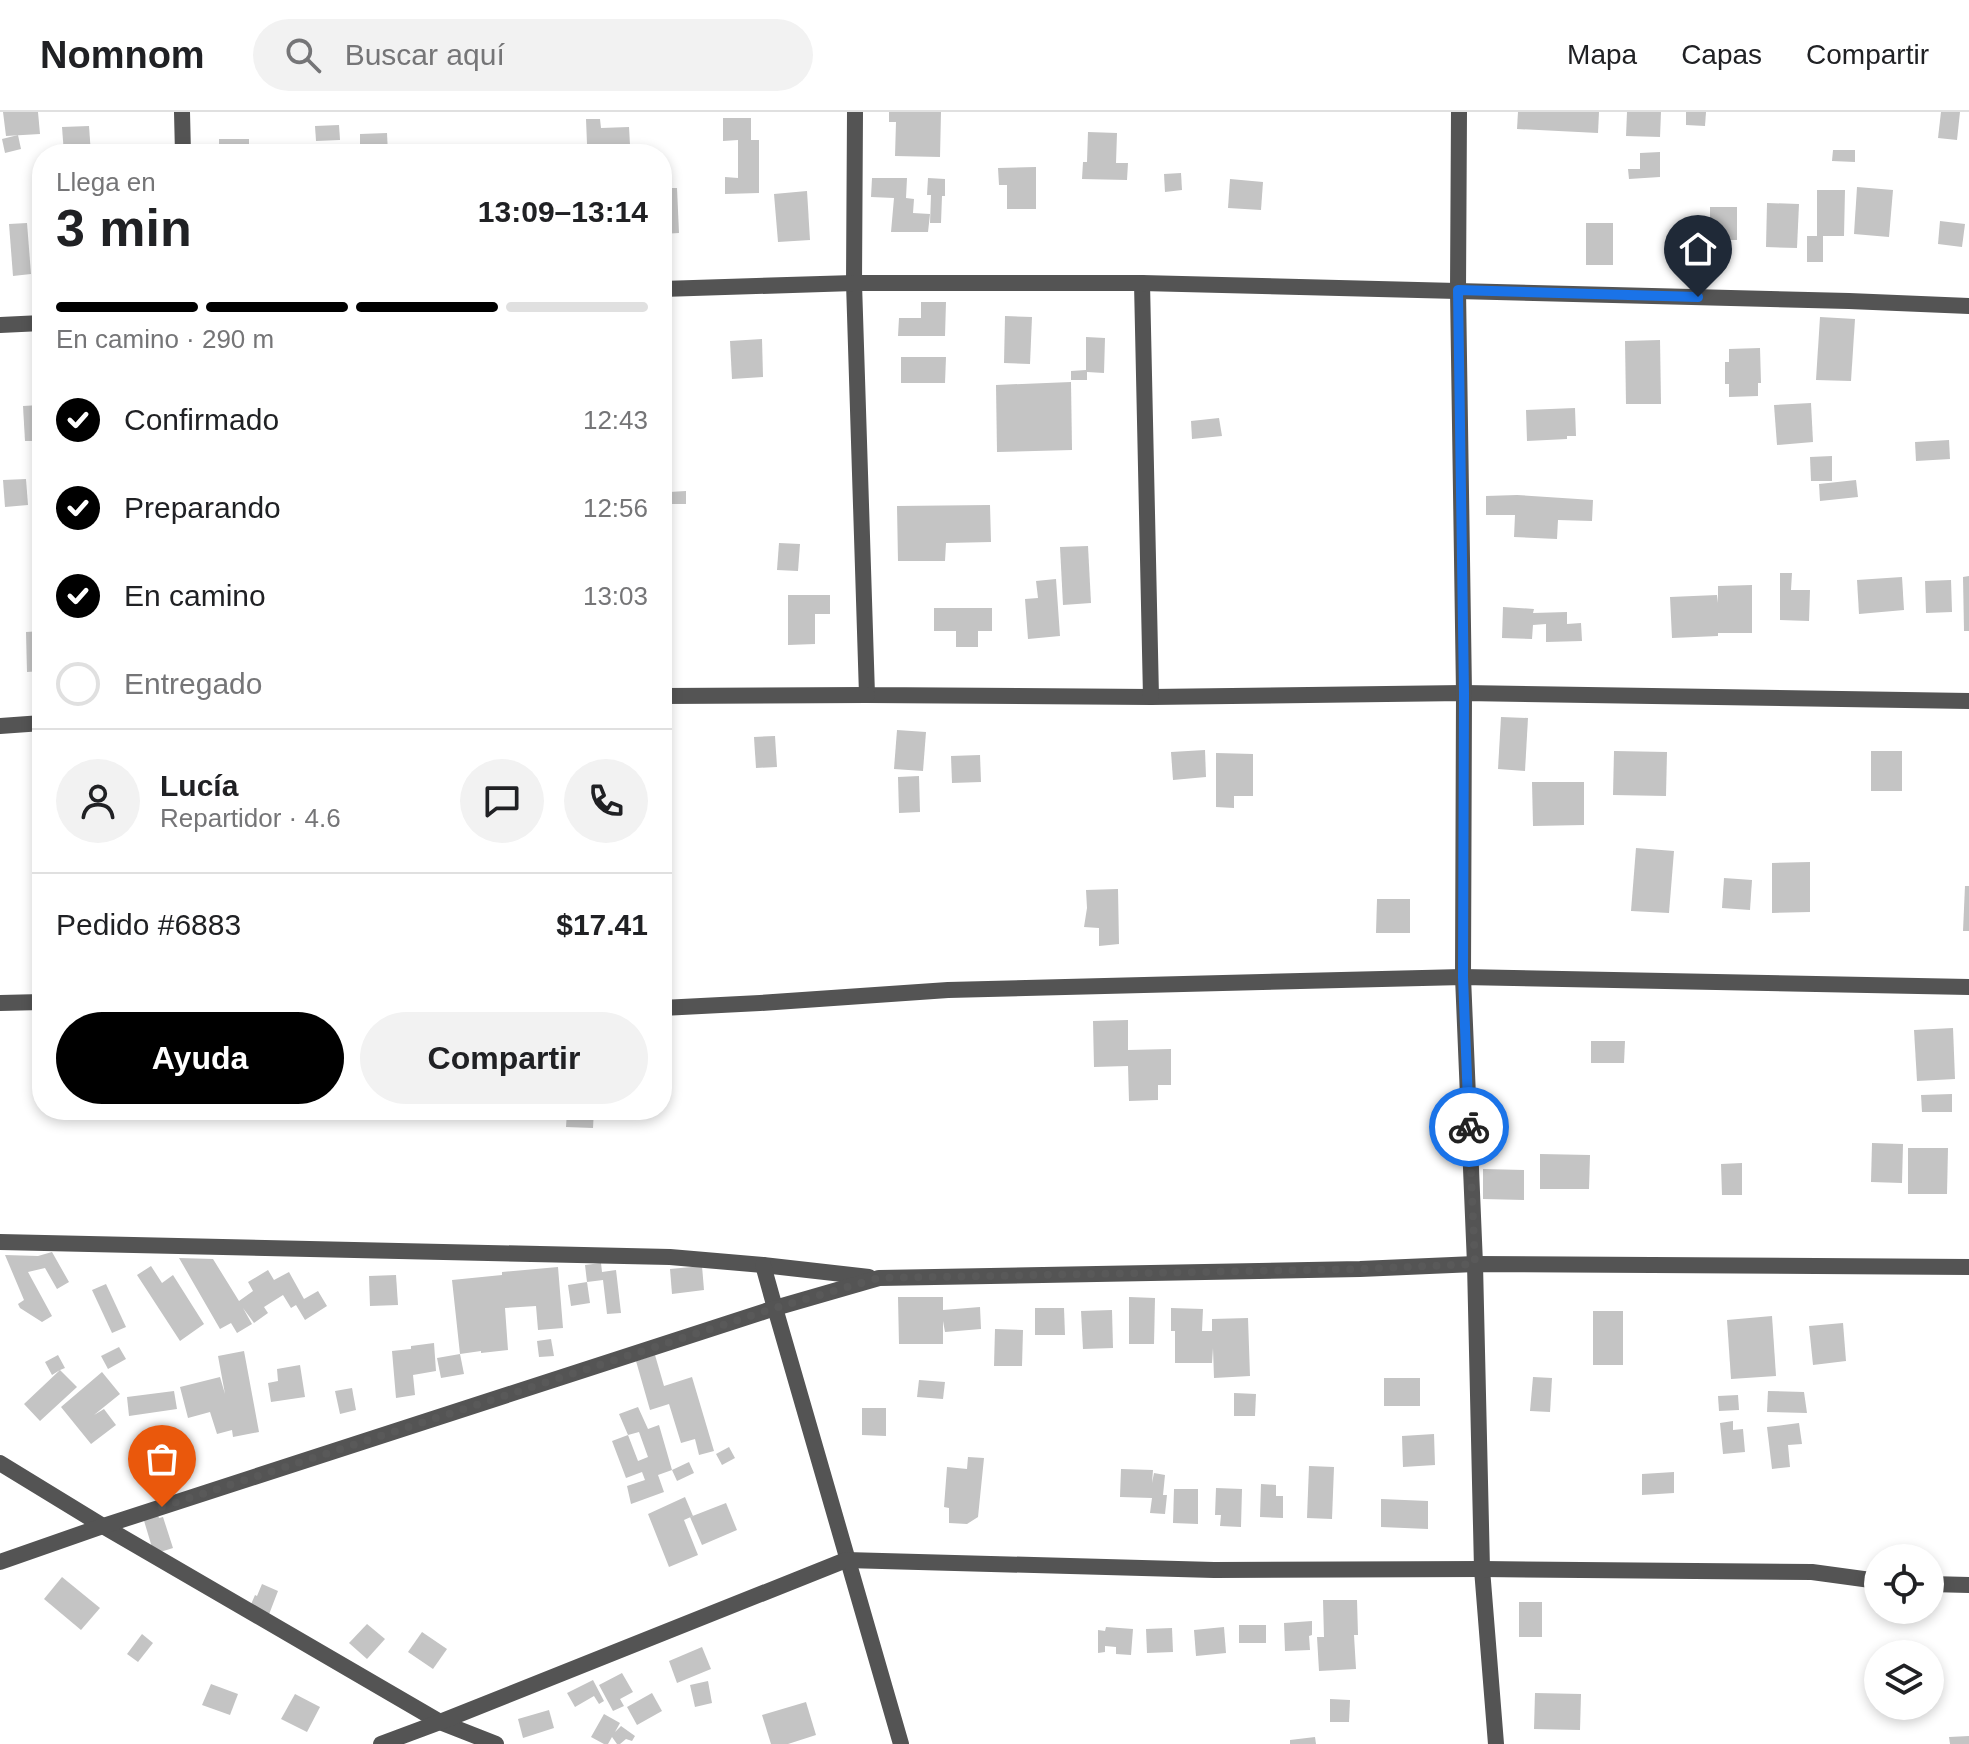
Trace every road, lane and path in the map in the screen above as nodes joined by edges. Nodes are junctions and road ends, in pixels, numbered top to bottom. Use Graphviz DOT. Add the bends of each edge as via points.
graph roads {
  1 [pos="182,112"];
  2 [pos="855,112"];
  3 [pos="1459,112"];
  4 [pos="183,144"];
  5 [pos="854,283"];
  6 [pos="1142,283"];
  7 [pos="672,289"];
  8 [pos="1458,290"];
  9 [pos="1969,306"];
  10 [pos="32,323"];
  11 [pos="0,325"];
  12 [pos="1464,693"];
  13 [pos="867,695"];
  14 [pos="672,696"];
  15 [pos="1151,697"];
  16 [pos="1969,701"];
  17 [pos="32,724"];
  18 [pos="0,726"];
  19 [pos="1463,977"];
  20 [pos="1969,987"];
  21 [pos="32,1002"];
  22 [pos="0,1003"];
  23 [pos="672,1007"];
  24 [pos="0,1242"];
  25 [pos="1475,1264"];
  26 [pos="763,1265"];
  27 [pos="1969,1267"];
  28 [pos="879,1278"];
  29 [pos="775,1308"];
  30 [pos="0,1463"];
  31 [pos="103,1526"];
  32 [pos="846,1560"];
  33 [pos="0,1562"];
  34 [pos="1482,1569"];
  35 [pos="1864,1579"];
  36 [pos="1944,1584"];
  37 [pos="1969,1585"];
  38 [pos="440,1722"];
  39 [pos="381,1744"];
  40 [pos="496,1744"];
  41 [pos="901,1744"];
  42 [pos="1496,1744"];
  1 -- 4 [label="street"];
  2 -- 5 [label="street"];
  3 -- 8 [label="street"];
  5 -- 6 [label="street"];
  5 -- 7 [label="street"];
  5 -- 13 [label="street"];
  6 -- 8 [label="street"];
  6 -- 15 [label="street"];
  8 -- 9 [label="street"];
  8 -- 12 [label="street"];
  10 -- 11 [label="street"];
  12 -- 15 [label="street"];
  12 -- 16 [label="street"];
  12 -- 19 [label="street"];
  13 -- 14 [label="street"];
  13 -- 15 [label="street"];
  17 -- 18 [label="street"];
  19 -- 20 [label="street"];
  19 -- 23 [label="street" via="948,990"];
  19 -- 25 [label="street"];
  21 -- 22 [label="street"];
  24 -- 26 [label="street" via="670,1257"];
  25 -- 27 [label="street"];
  25 -- 28 [label="street"];
  25 -- 34 [label="street"];
  26 -- 28 [label="street"];
  26 -- 29 [label="street"];
  28 -- 29 [label="street"];
  29 -- 31 [label="street"];
  29 -- 32 [label="street"];
  30 -- 31 [label="street"];
  31 -- 33 [label="street"];
  31 -- 38 [label="street"];
  32 -- 34 [label="street" via="1214,1570"];
  32 -- 38 [label="street"];
  32 -- 41 [label="street"];
  34 -- 35 [label="street" via="1812,1572"];
  34 -- 42 [label="street"];
  36 -- 37 [label="street"];
  38 -- 39 [label="street"];
  38 -- 40 [label="street"];
}
